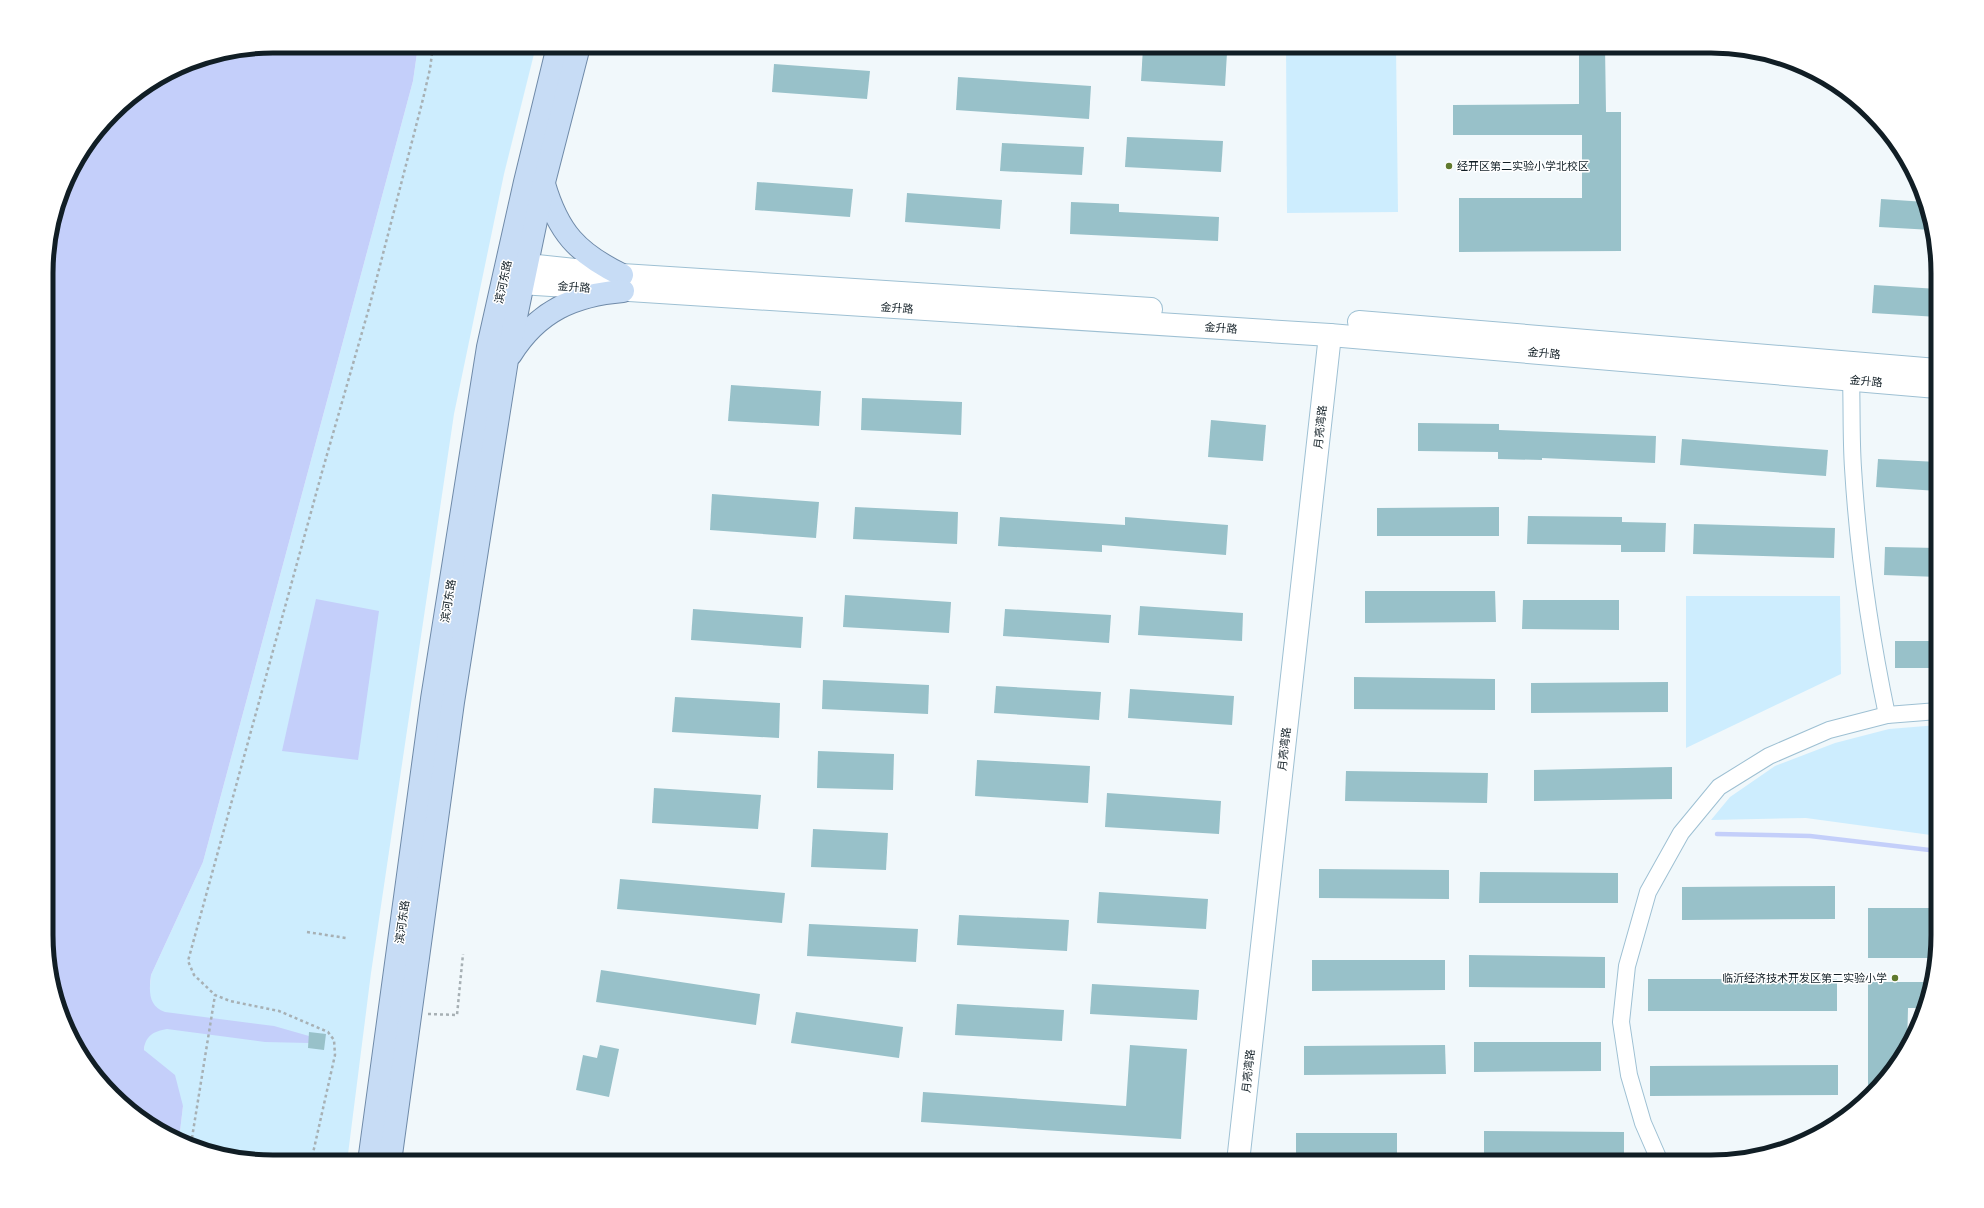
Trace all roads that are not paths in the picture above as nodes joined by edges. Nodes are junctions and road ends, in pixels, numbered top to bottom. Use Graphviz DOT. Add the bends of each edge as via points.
graph roads {
  1 [pos="556,53"];
  2 [pos="577,53"];
  3 [pos="544,182"];
  4 [pos="515,273"];
  5 [pos="622,283"];
  6 [pos="1330,335"];
  7 [pos="507,360"];
  8 [pos="1931,369"];
  9 [pos="1851,379"];
  10 [pos="1931,386"];
  11 [pos="1931,712"];
  12 [pos="1887,715"];
  13 [pos="370,1155"];
  14 [pos="391,1155"];
  15 [pos="1239,1155"];
  16 [pos="1657,1155"];
  1 -- 4 [label="main road, 滨河东路" via="525,182"];
  2 -- 3 [label="main road, 滨河东路"];
  3 -- 4 [label="main road, 滨河东路"];
  3 -- 5 [label="main road" via="551,206 563,229 579,248"];
  4 -- 5 [label="main road, 金升路"];
  4 -- 7 [label="main road, 滨河东路"];
  4 -- 13 [label="main road, 滨河东路" via="488,347 432,699"];
  5 -- 6 [label="main road, 金升路"];
  5 -- 7 [label="main road" via="555,309 536,322 519,340"];
  5 -- 8 [label="main road, 金升路" via="1331,320"];
  6 -- 9 [label="main road, 金升路"];
  6 -- 15 [label="main road, 月亮湾路"];
  7 -- 14 [label="main road, 滨河东路" via="452,702"];
  9 -- 10 [label="main road, 金升路"];
  9 -- 12 [label="street" via="1853,468 1865,590"];
  11 -- 12 [label="street"];
  12 -- 16 [label="street" via="1829,730 1776,753 1719,787 1681,833 1648,892 1627,966 1621,1022 1629,1075 1643,1123"];
}
